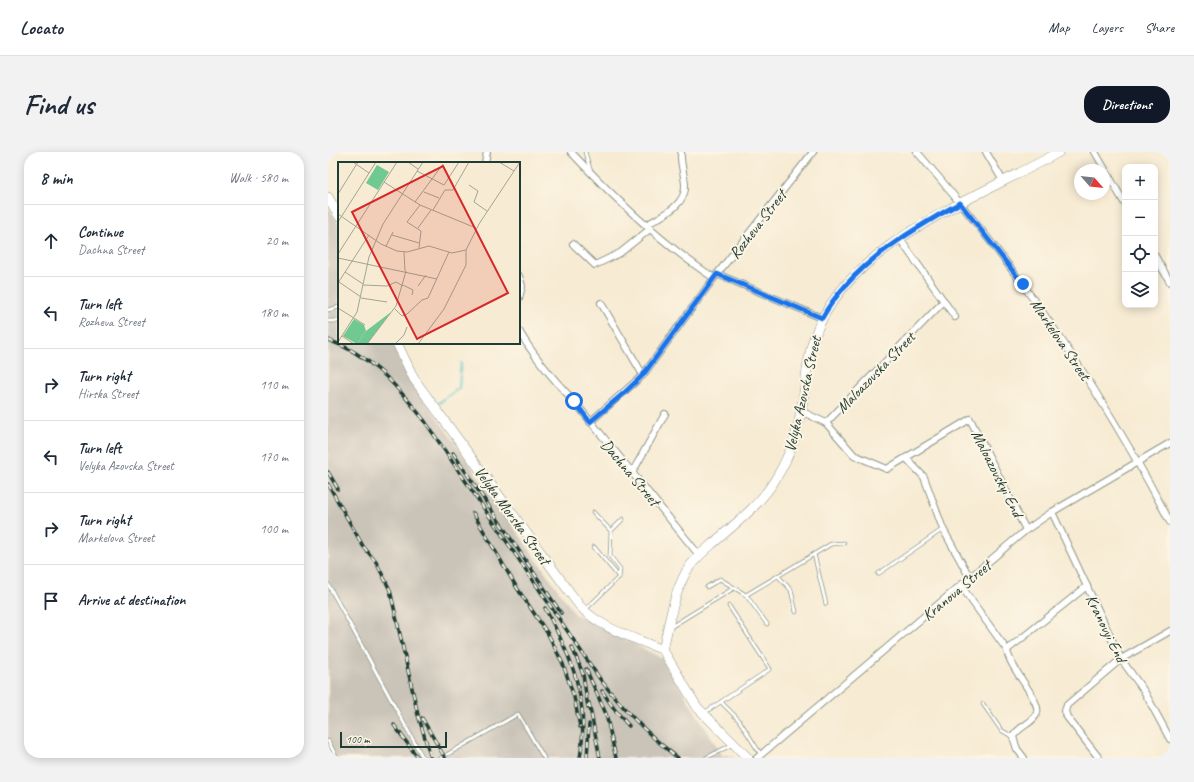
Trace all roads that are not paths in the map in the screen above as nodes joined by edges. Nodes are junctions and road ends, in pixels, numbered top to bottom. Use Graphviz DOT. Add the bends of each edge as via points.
graph roads {
  1 [pos="487,152"];
  2 [pos="571,152"];
  3 [pos="584,152"];
  4 [pos="681,152"];
  5 [pos="813,152"];
  6 [pos="917,152"];
  7 [pos="986,152"];
  8 [pos="1059,152"];
  9 [pos="1095,152"];
  10 [pos="485,162"];
  11 [pos="591,173"];
  12 [pos="1003,181"];
  13 [pos="328,197"];
  14 [pos="1123,200"];
  15 [pos="960,203"];
  16 [pos="338,214"];
  17 [pos="648,227"];
  18 [pos="900,239"];
  19 [pos="573,244"];
  20 [pos="1158,261"];
  21 [pos="716,276"];
  22 [pos="520,279"];
  23 [pos="1170,282"];
  24 [pos="520,294"];
  25 [pos="944,301"];
  26 [pos="601,303"];
  27 [pos="338,307"];
  28 [pos="328,310"];
  29 [pos="955,317"];
  30 [pos="822,318"];
  31 [pos="520,333"];
  32 [pos="397,344"];
  33 [pos="643,375"];
  34 [pos="801,411"];
  35 [pos="665,414"];
  36 [pos="590,422"];
  37 [pos="826,423"];
  38 [pos="1170,443"];
  39 [pos="906,458"];
  40 [pos="1139,461"];
  41 [pos="632,473"];
  42 [pos="593,512"];
  43 [pos="1052,512"];
  44 [pos="623,519"];
  45 [pos="1170,522"];
  46 [pos="943,528"];
  47 [pos="1026,530"];
  48 [pos="611,531"];
  49 [pos="844,542"];
  50 [pos="594,547"];
  51 [pos="814,554"];
  52 [pos="699,555"];
  53 [pos="878,574"];
  54 [pos="778,576"];
  55 [pos="619,577"];
  56 [pos="970,578"];
  57 [pos="328,584"];
  58 [pos="960,586"];
  59 [pos="1087,586"];
  60 [pos="707,587"];
  61 [pos="734,588"];
  62 [pos="746,595"];
  63 [pos="826,604"];
  64 [pos="730,606"];
  65 [pos="584,611"];
  66 [pos="796,612"];
  67 [pos="767,624"];
  68 [pos="668,629"];
  69 [pos="1170,631"];
  70 [pos="663,650"];
  71 [pos="1008,650"];
  72 [pos="1121,659"];
  73 [pos="721,702"];
  74 [pos="983,704"];
  75 [pos="703,714"];
  76 [pos="1013,737"];
  77 [pos="1170,739"];
  78 [pos="328,742"];
  79 [pos="735,744"];
  80 [pos="759,756"];
  81 [pos="337,758"];
  82 [pos="423,758"];
  83 [pos="441,758"];
  84 [pos="544,758"];
  85 [pos="706,758"];
  86 [pos="748,758"];
  87 [pos="1024,758"];
  88 [pos="1099,758"];
  1 -- 10 [label="street"];
  2 -- 11 [label="street"];
  3 -- 11 [label="lane"];
  4 -- 17 [label="street" via="685,192 671,210"];
  5 -- 21 [label="street, Rozheva Street"];
  6 -- 15 [label="street, Markelova Street"];
  7 -- 12 [label="street"];
  8 -- 12 [label="street, Velyka Azovska Street"];
  9 -- 14 [label="street"];
  11 -- 17 [label="street"];
  12 -- 15 [label="street, Velyka Azovska Street"];
  13 -- 16 [label="street"];
  15 -- 18 [label="street, Velyka Azovska Street"];
  15 -- 40 [label="street, Markelova Street" via="1055,328 1082,367"];
  17 -- 19 [label="street" via="620,253 595,265"];
  17 -- 21 [label="street" via="692,264"];
  18 -- 25 [label="street"];
  18 -- 30 [label="street, Velyka Azovska Street" via="844,286 831,301"];
  20 -- 23 [label="street"];
  21 -- 30 [label="street"];
  21 -- 33 [label="street, Rozheva Street"];
  22 -- 24 [label="street"];
  25 -- 29 [label="street"];
  25 -- 37 [label="street, Maloazovska Street"];
  26 -- 33 [label="street"];
  27 -- 28 [label="lane"];
  30 -- 34 [label="street, Velyka Azovska Street" via="813,339"];
  31 -- 36 [label="street, Dachna Street" via="537,360"];
  32 -- 65 [label="street, Velyka Morska Street" via="414,379"];
  33 -- 36 [label="street, Rozheva Street"];
  34 -- 37 [label="street, Maloazovska Street"];
  34 -- 52 [label="street, Velyka Azovska Street" via="796,436 785,464 769,491 747,514"];
  35 -- 41 [label="street"];
  36 -- 41 [label="street, Dachna Street"];
  37 -- 39 [label="street, Maloazovskyi End" via="854,455 887,469"];
  38 -- 40 [label="street, Kranova Street"];
  39 -- 46 [label="street" via="924,477"];
  39 -- 47 [label="street, Maloazovskyi End" via="970,419"];
  40 -- 43 [label="street, Kranova Street"];
  40 -- 45 [label="street, Markelova Street"];
  41 -- 52 [label="street, Dachna Street"];
  42 -- 48 [label="lane"];
  43 -- 47 [label="street, Kranova Street"];
  43 -- 59 [label="street, Kranovyi End"];
  44 -- 48 [label="lane"];
  46 -- 53 [label="lane"];
  46 -- 56 [label="street"];
  47 -- 56 [label="street, Kranova Street"];
  48 -- 55 [label="lane" via="610,556 620,569"];
  49 -- 51 [label="lane" via="830,544"];
  50 -- 55 [label="lane"];
  51 -- 54 [label="lane"];
  51 -- 63 [label="lane"];
  52 -- 68 [label="street, Velyka Azovska Street" via="686,571 678,590"];
  54 -- 62 [label="lane"];
  54 -- 66 [label="lane" via="791,590"];
  55 -- 65 [label="lane"];
  56 -- 58 [label="street, Kranova Street"];
  57 -- 82 [label="lane"];
  58 -- 71 [label="street"];
  58 -- 80 [label="street, Kranova Street"];
  59 -- 71 [label="street"];
  59 -- 72 [label="street, Kranovyi End"];
  60 -- 61 [label="lane" via="720,579"];
  61 -- 62 [label="lane"];
  61 -- 68 [label="lane"];
  62 -- 67 [label="lane"];
  64 -- 73 [label="lane" via="770,669"];
  65 -- 70 [label="street, Velyka Morska Street" via="604,624"];
  68 -- 70 [label="street, Velyka Azovska Street"];
  69 -- 72 [label="street"];
  70 -- 75 [label="street"];
  71 -- 76 [label="street" via="1010,662 1036,704 1037,712 1032,720 1015,732"];
  72 -- 77 [label="street, Kranovyi End" via="1144,691"];
  72 -- 88 [label="street" via="1067,705 1065,711"];
  73 -- 75 [label="lane"];
  73 -- 80 [label="lane" via="739,720"];
  74 -- 76 [label="lane" via="1002,730"];
  75 -- 79 [label="street"];
  76 -- 87 [label="street"];
  78 -- 81 [label="lane"];
  79 -- 85 [label="lane"];
  79 -- 86 [label="street"];
  83 -- 84 [label="lane" via="518,714"];
}
